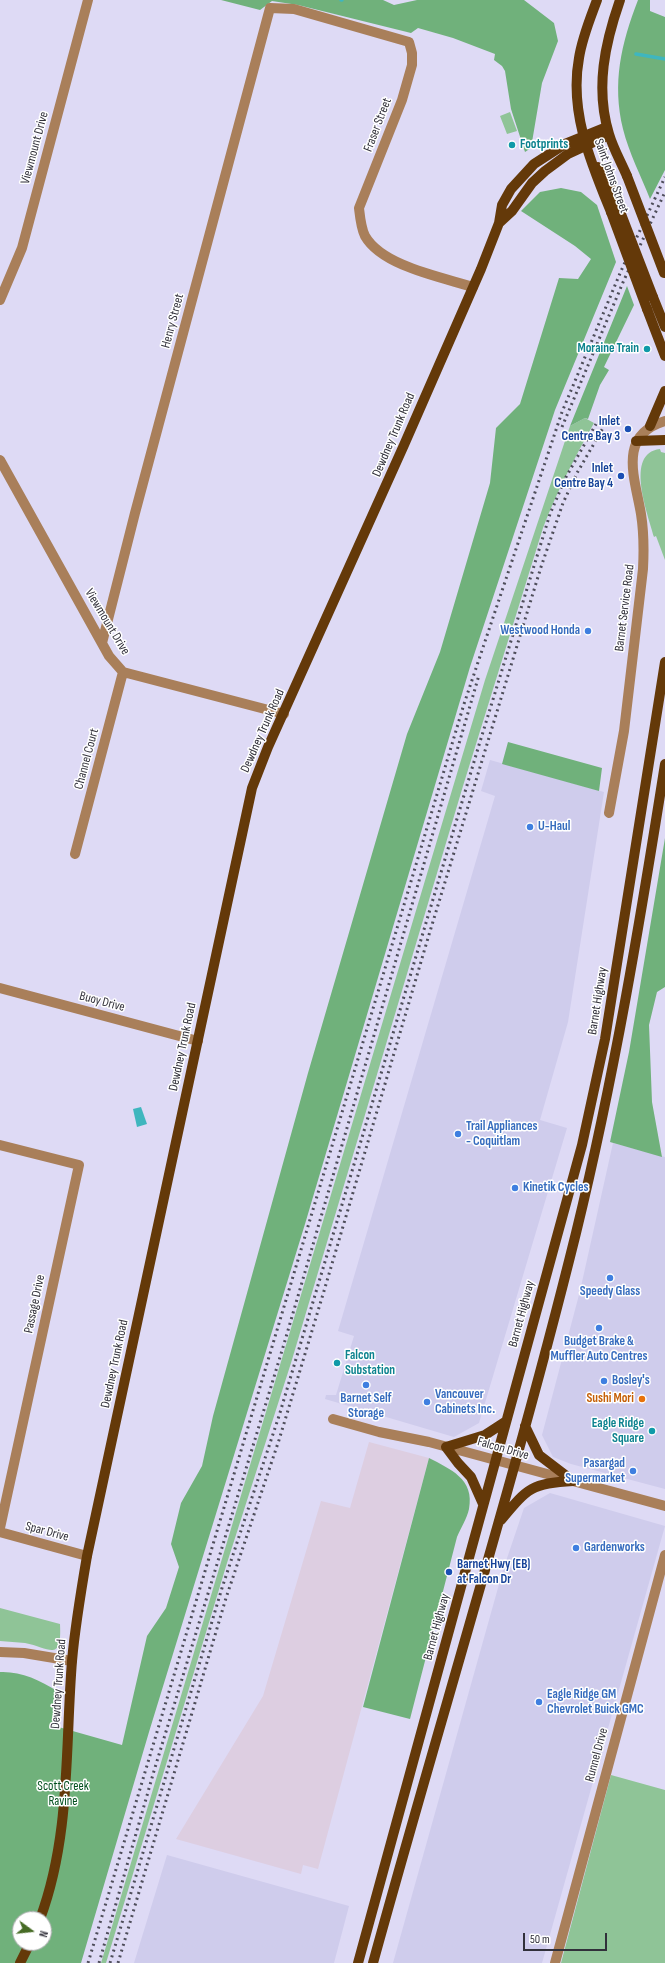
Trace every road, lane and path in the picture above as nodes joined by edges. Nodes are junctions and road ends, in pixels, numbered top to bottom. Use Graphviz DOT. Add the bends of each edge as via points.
graph roads {
  1 [pos="88,0"];
  2 [pos="597,0"];
  3 [pos="620,0"];
  4 [pos="270,8"];
  5 [pos="608,131"];
  6 [pos="585,142"];
  7 [pos="665,274"];
  8 [pos="473,286"];
  9 [pos="0,300"];
  10 [pos="665,327"];
  11 [pos="665,356"];
  12 [pos="665,391"];
  13 [pos="665,421"];
  14 [pos="650,426"];
  15 [pos="665,440"];
  16 [pos="636,441"];
  17 [pos="0,460"];
  18 [pos="102,642"];
  19 [pos="665,662"];
  20 [pos="124,672"];
  21 [pos="284,714"];
  22 [pos="665,764"];
  23 [pos="609,813"];
  24 [pos="75,854"];
  25 [pos="0,988"];
  26 [pos="198,1041"];
  27 [pos="0,1145"];
  28 [pos="333,1419"];
  29 [pos="505,1422"];
  30 [pos="525,1426"];
  31 [pos="446,1447"];
  32 [pos="495,1460"];
  33 [pos="514,1466"];
  34 [pos="572,1481"];
  35 [pos="483,1504"];
  36 [pos="665,1506"];
  37 [pos="498,1523"];
  38 [pos="0,1528"];
  39 [pos="0,1532"];
  40 [pos="665,1555"];
  41 [pos="87,1556"];
  42 [pos="0,1652"];
  43 [pos="72,1661"];
  44 [pos="42,1911"];
  45 [pos="26,1951"];
  46 [pos="20,1963"];
  47 [pos="358,1963"];
  48 [pos="373,1963"];
  49 [pos="555,1963"];
  1 -- 9 [label="street, Viewmount Drive" via="22,248"];
  2 -- 6 [label="main road, Saint Johns Street" via="582,43 576,76 577,101"];
  3 -- 5 [label="main road, Saint Johns Street" via="608,36 602,75"];
  4 -- 8 [label="street, Fraser Street" via="294,9 409,42 412,53 410,72 396,118 359,208 360,220 365,235 384,256"];
  4 -- 18 [label="street, Henry Street"];
  5 -- 6 [label="main road, Dewdney Trunk Road"];
  5 -- 7 [label="main road, Saint Johns Street, bridge"];
  6 -- 8 [label="main road, Dewdney Trunk Road" via="532,183 512,211 499,223"];
  6 -- 10 [label="main road, bridge" via="612,190"];
  6 -- 11 [label="main road, Saint Johns Street, bridge"];
  8 -- 21 [label="main road, Dewdney Trunk Road"];
  12 -- 14 [label="main road"];
  13 -- 14 [label="street"];
  14 -- 16 [label="street"];
  15 -- 16 [label="main road"];
  16 -- 23 [label="street, Barnet Service Road" via="633,451 633,476 644,545 643,569 624,731"];
  17 -- 18 [label="street, Viewmount Drive"];
  18 -- 20 [label="street, Viewmount Drive" via="109,656"];
  19 -- 29 [label="main road, Barnet Highway" via="605,1039 580,1152"];
  20 -- 21 [label="street, Viewmount Drive"];
  20 -- 24 [label="street, Channel Court"];
  21 -- 26 [label="main road, Dewdney Trunk Road" via="252,788"];
  22 -- 30 [label="main road, Barnet Highway" via="635,952 610,1080 576,1230"];
  25 -- 26 [label="street, Buoy Drive"];
  26 -- 41 [label="main road, Dewdney Trunk Road"];
  27 -- 38 [label="street, Passage Drive" via="79,1165"];
  28 -- 31 [label="street, Falcon Drive"];
  29 -- 31 [label="main road" via="485,1435"];
  29 -- 32 [label="main road, Barnet Highway"];
  30 -- 33 [label="main road, Barnet Highway"];
  30 -- 34 [label="main road" via="539,1455"];
  31 -- 32 [label="street, Falcon Drive"];
  31 -- 35 [label="main road" via="471,1477"];
  32 -- 33 [label="street, Falcon Drive"];
  32 -- 35 [label="main road, Barnet Highway"];
  33 -- 34 [label="street, Falcon Drive"];
  33 -- 37 [label="main road, Barnet Highway"];
  34 -- 36 [label="street, Falcon Drive"];
  34 -- 37 [label="main road" via="548,1482 528,1489"];
  35 -- 47 [label="main road, Barnet Highway"];
  37 -- 48 [label="main road, Barnet Highway"];
  39 -- 41 [label="street, Spar Drive"];
  40 -- 49 [label="street, Runnel Drive"];
  41 -- 43 [label="main road, Dewdney Trunk Road"];
  42 -- 43 [label="street"];
  43 -- 44 [label="main road, Dewdney Trunk Road" via="61,1830 52,1878"];
  45 -- 46 [label="main road"];
}
